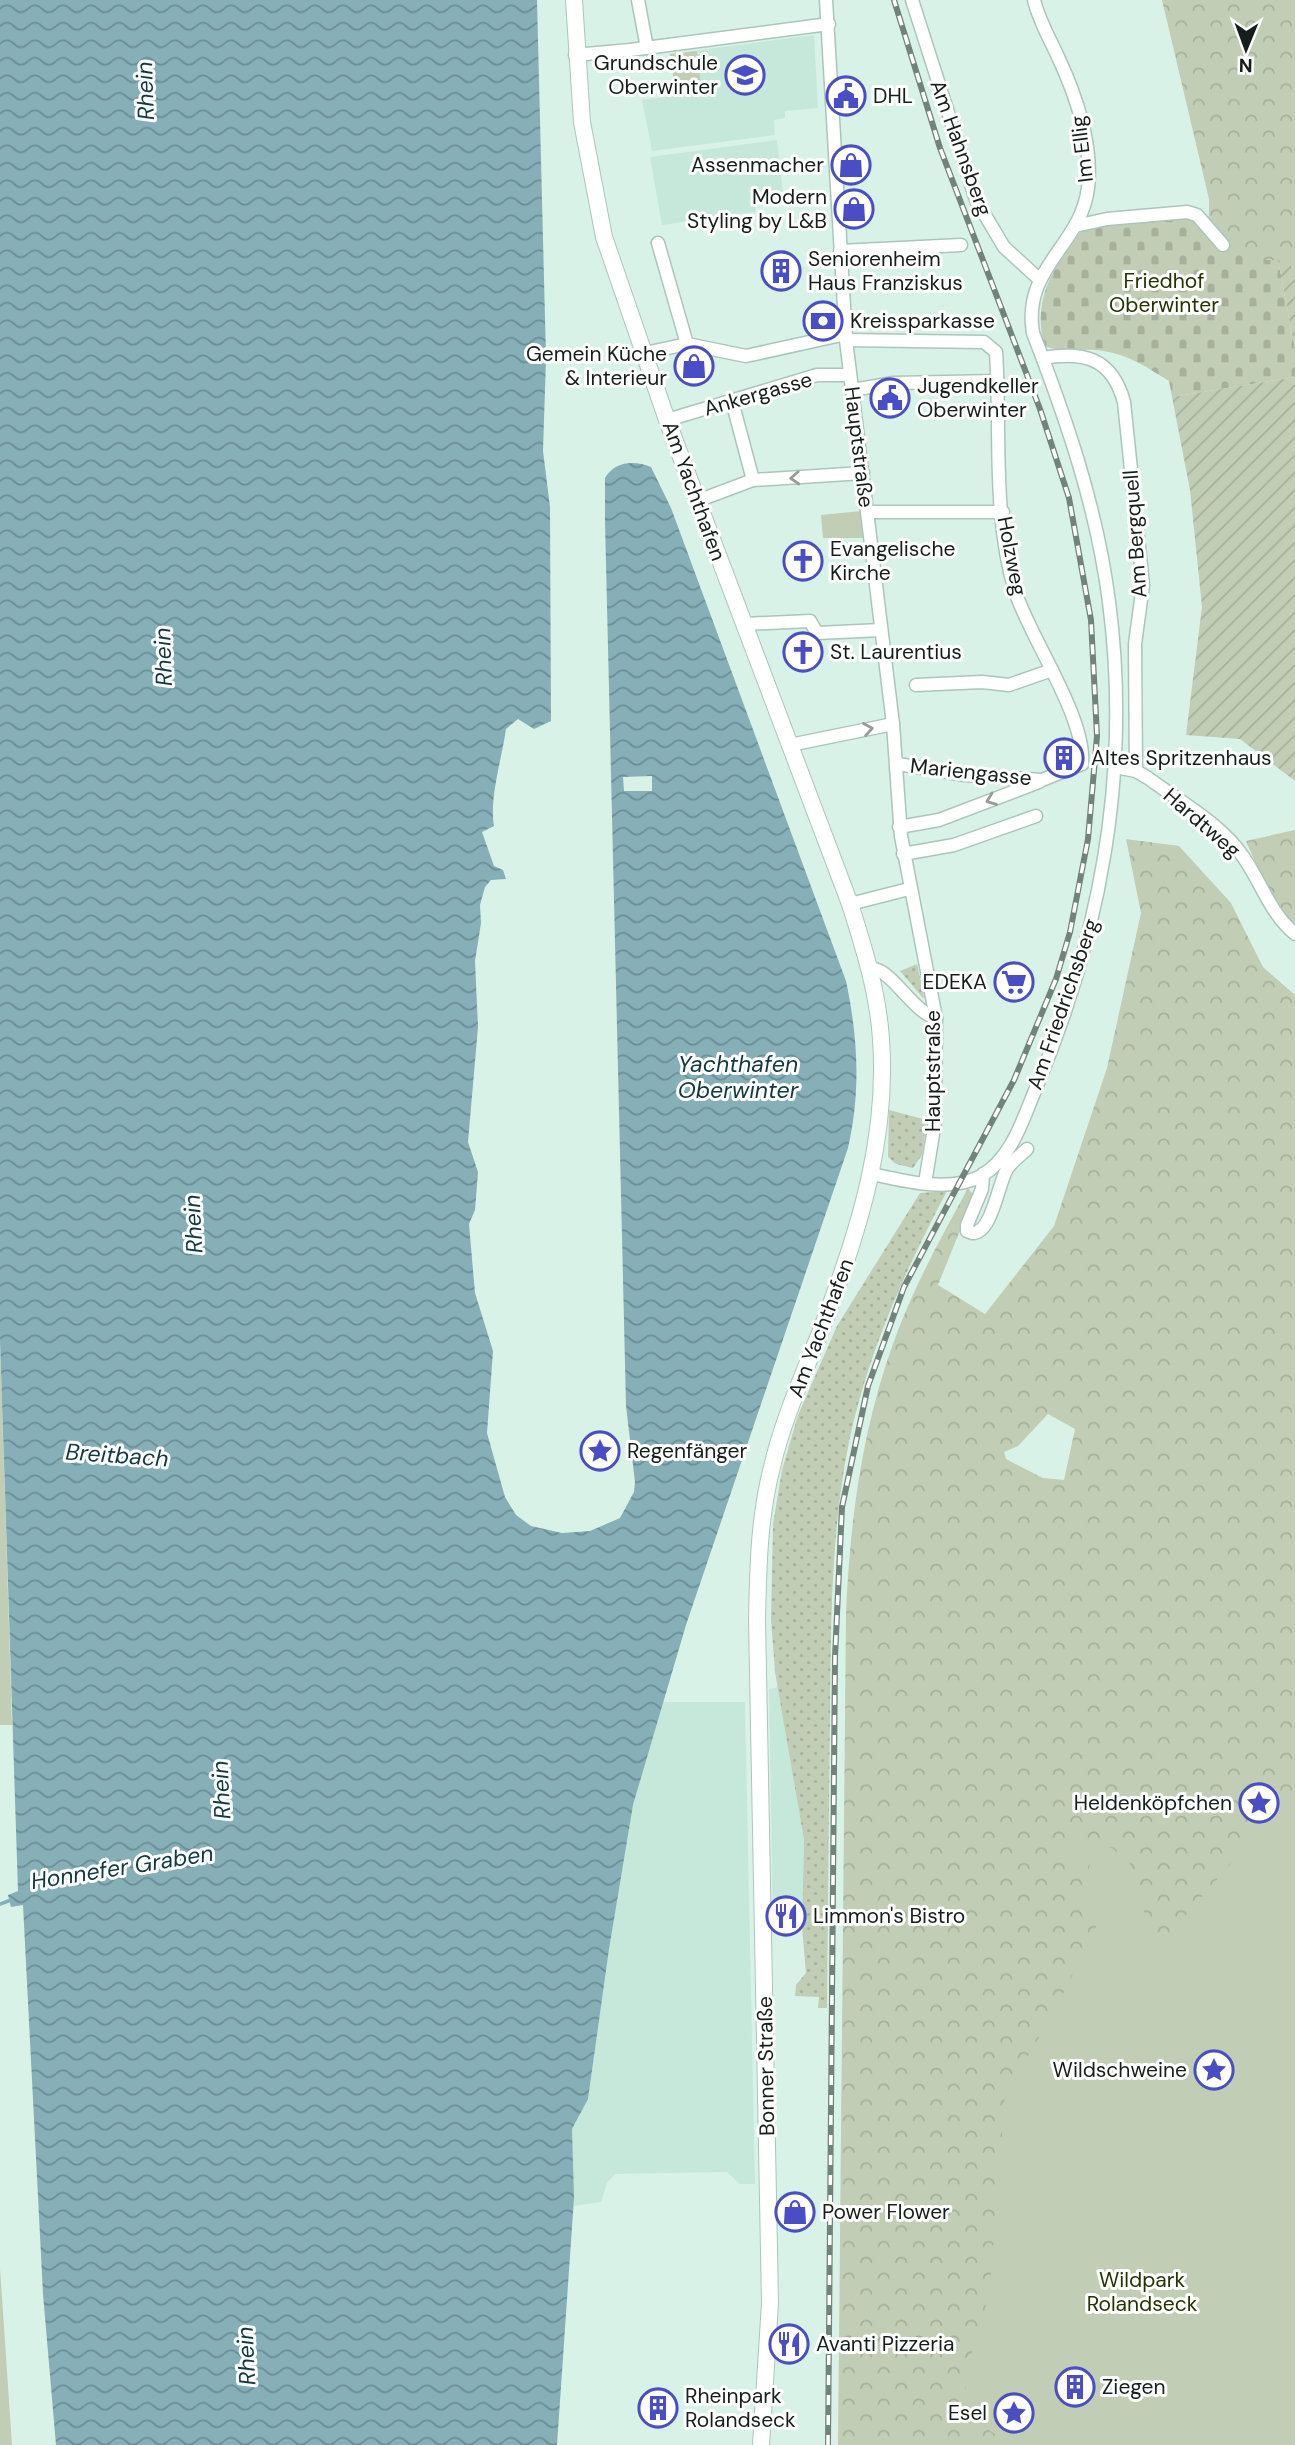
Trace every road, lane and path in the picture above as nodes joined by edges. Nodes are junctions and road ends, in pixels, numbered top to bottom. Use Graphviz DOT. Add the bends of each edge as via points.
graph roads {
  1 [pos="574,0"];
  2 [pos="638,0"];
  3 [pos="826,0"];
  4 [pos="912,0"];
  5 [pos="1034,0"];
  6 [pos="829,24"];
  7 [pos="647,48"];
  8 [pos="576,55"];
  9 [pos="1075,226"];
  10 [pos="658,243"];
  11 [pos="1223,244"];
  12 [pos="961,245"];
  13 [pos="840,251"];
  14 [pos="1039,279"];
  15 [pos="846,337"];
  16 [pos="687,344"];
  17 [pos="645,353"];
  18 [pos="1042,358"];
  19 [pos="850,376"];
  20 [pos="998,381"];
  21 [pos="852,390"];
  22 [pos="732,401"];
  23 [pos="667,420"];
  24 [pos="863,473"];
  25 [pos="752,480"];
  26 [pos="697,501"];
  27 [pos="868,512"];
  28 [pos="1003,512"];
  29 [pos="744,624"];
  30 [pos="882,635"];
  31 [pos="1052,670"];
  32 [pos="916,685"];
  33 [pos="893,724"];
  34 [pos="790,745"];
  35 [pos="898,764"];
  36 [pos="1082,764"];
  37 [pos="1115,767"];
  38 [pos="1136,771"];
  39 [pos="1042,780"];
  40 [pos="1036,816"];
  41 [pos="899,827"];
  42 [pos="903,854"];
  43 [pos="909,889"];
  44 [pos="850,905"];
  45 [pos="1295,934"];
  46 [pos="870,969"];
  47 [pos="936,1018"];
  48 [pos="1027,1149"];
  49 [pos="872,1174"];
  50 [pos="983,1174"];
  51 [pos="925,1183"];
  52 [pos="758,1686"];
  53 [pos="761,2445"];
  1 -- 8 [label="main road, Am Yachthafen"];
  2 -- 7 [label="street"];
  3 -- 6 [label="street, Hauptstraße"];
  4 -- 14 [label="street, Am Hahnsberg" via="976,200 1004,247"];
  5 -- 9 [label="street, Im Ellig" via="1084,128 1089,181"];
  6 -- 7 [label="street"];
  6 -- 13 [label="street, Hauptstraße"];
  7 -- 8 [label="street"];
  8 -- 17 [label="main road, Am Yachthafen" via="582,122 604,237"];
  9 -- 11 [label="street" via="1187,212 1196,215"];
  9 -- 14 [label="street, Am Friedrichsberg"];
  10 -- 16 [label="street"];
  12 -- 13 [label="street"];
  13 -- 15 [label="street, Hauptstraße"];
  14 -- 18 [label="street, Am Friedrichsberg" via="1030,318"];
  15 -- 16 [label="street" via="746,356"];
  15 -- 19 [label="street, Hauptstraße"];
  15 -- 20 [label="street, Holzweg" via="984,342 996,352"];
  16 -- 17 [label="street"];
  17 -- 23 [label="main road, Am Yachthafen"];
  18 -- 37 [label="street, Am Friedrichsberg" via="1086,483 1103,561 1113,642"];
  18 -- 38 [label="street, Am Bergquell" via="1076,355 1103,366 1119,386 1124,402 1143,585 1135,644"];
  19 -- 21 [label="street, Hauptstraße"];
  19 -- 22 [label="street, Ankergasse" via="817,375"];
  20 -- 21 [label="street" via="894,383"];
  20 -- 28 [label="street, Holzweg"];
  21 -- 24 [label="street, Hauptstraße"];
  22 -- 23 [label="street, Ankergasse"];
  22 -- 25 [label="street"];
  23 -- 26 [label="main road, Am Yachthafen"];
  24 -- 25 [label="street, one-way"];
  24 -- 27 [label="street, Hauptstraße"];
  25 -- 26 [label="street"];
  26 -- 29 [label="main road, Am Yachthafen"];
  27 -- 28 [label="street"];
  27 -- 30 [label="street, Hauptstraße"];
  28 -- 31 [label="street, Holzweg" via="1015,590"];
  29 -- 30 [label="street" via="810,621 817,633"];
  29 -- 34 [label="main road, Am Yachthafen"];
  30 -- 33 [label="street, Hauptstraße"];
  31 -- 32 [label="street" via="1009,685"];
  31 -- 36 [label="street, Holzweg" via="1080,742"];
  34 -- 33 [label="street, one-way"];
  33 -- 35 [label="street, Hauptstraße"];
  34 -- 44 [label="main road, Am Yachthafen"];
  35 -- 39 [label="street, Mariengasse" via="965,775"];
  35 -- 41 [label="street, Hauptstraße"];
  36 -- 39 [label="street, Mariengasse"];
  37 -- 38 [label="street, Hardtweg"];
  37 -- 50 [label="street, Am Friedrichsberg" via="1103,869 1082,963 1014,1138 1006,1153"];
  38 -- 45 [label="street, Hardtweg" via="1225,837 1244,857 1280,921"];
  39 -- 41 [label="street, one-way" via="939,820"];
  40 -- 42 [label="street" via="954,845"];
  41 -- 42 [label="street, Hauptstraße"];
  42 -- 43 [label="street, Hauptstraße"];
  43 -- 44 [label="street"];
  43 -- 47 [label="street, Hauptstraße"];
  44 -- 46 [label="main road, Am Yachthafen"];
  46 -- 47 [label="street" via="880,970 919,1009"];
  46 -- 49 [label="main road, Am Yachthafen" via="881,1050"];
  47 -- 51 [label="street, Hauptstraße" via="935,1122"];
  48 -- 50 [label="street" via="1008,1167 988,1222 972,1233 967,1225 982,1189"];
  49 -- 51 [label="street"];
  49 -- 52 [label="main road, Am Yachthafen" via="843,1272 771,1467 759,1550"];
  50 -- 51 [label="street" via="967,1181"];
  52 -- 53 [label="main road, Bonner Straße" via="770,2303"];
}
